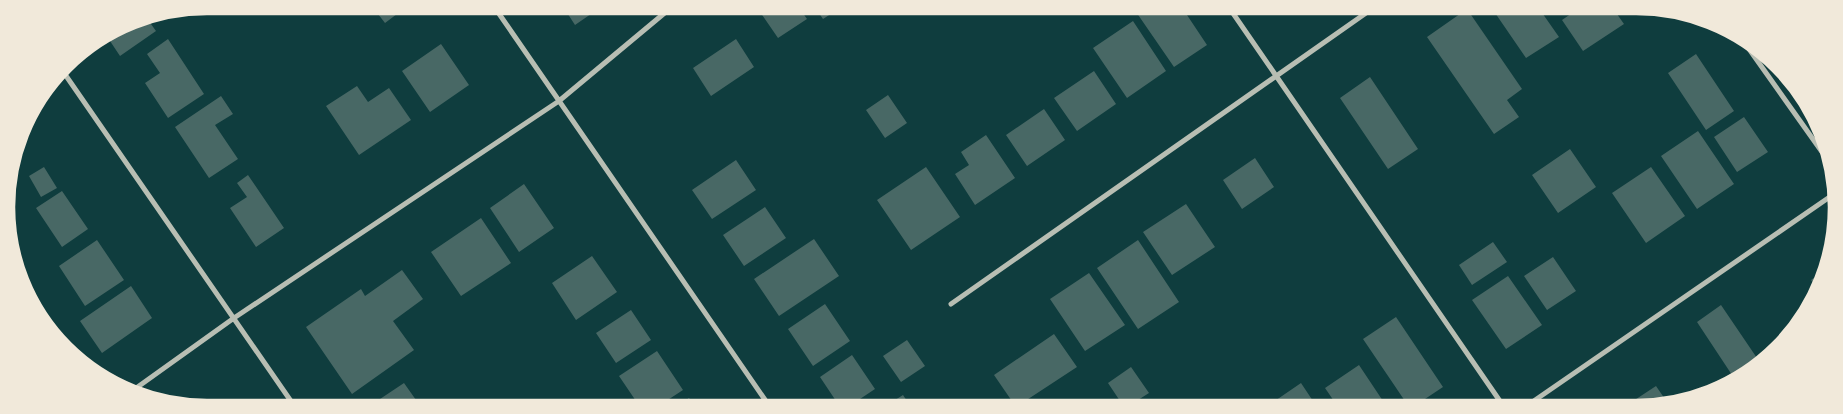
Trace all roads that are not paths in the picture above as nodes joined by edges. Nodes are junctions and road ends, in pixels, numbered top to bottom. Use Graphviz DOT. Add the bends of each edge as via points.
graph roads {
  1 [pos="499,14"];
  2 [pos="664,14"];
  3 [pos="1233,14"];
  4 [pos="1365,14"];
  5 [pos="1751,52"];
  6 [pos="66,75"];
  7 [pos="1276,76"];
  8 [pos="559,101"];
  9 [pos="1821,150"];
  10 [pos="1829,197"];
  11 [pos="951,304"];
  12 [pos="234,318"];
  13 [pos="137,387"];
  14 [pos="290,400"];
  15 [pos="765,400"];
  16 [pos="1499,400"];
  17 [pos="1535,400"];
  1 -- 8 [label="street"];
  2 -- 8 [label="street"];
  3 -- 7 [label="street"];
  4 -- 7 [label="street"];
  5 -- 9 [label="street"];
  6 -- 12 [label="street"];
  7 -- 11 [label="street"];
  7 -- 16 [label="street"];
  8 -- 12 [label="street"];
  8 -- 15 [label="street"];
  10 -- 17 [label="street"];
  12 -- 13 [label="street"];
  12 -- 14 [label="street"];
}
